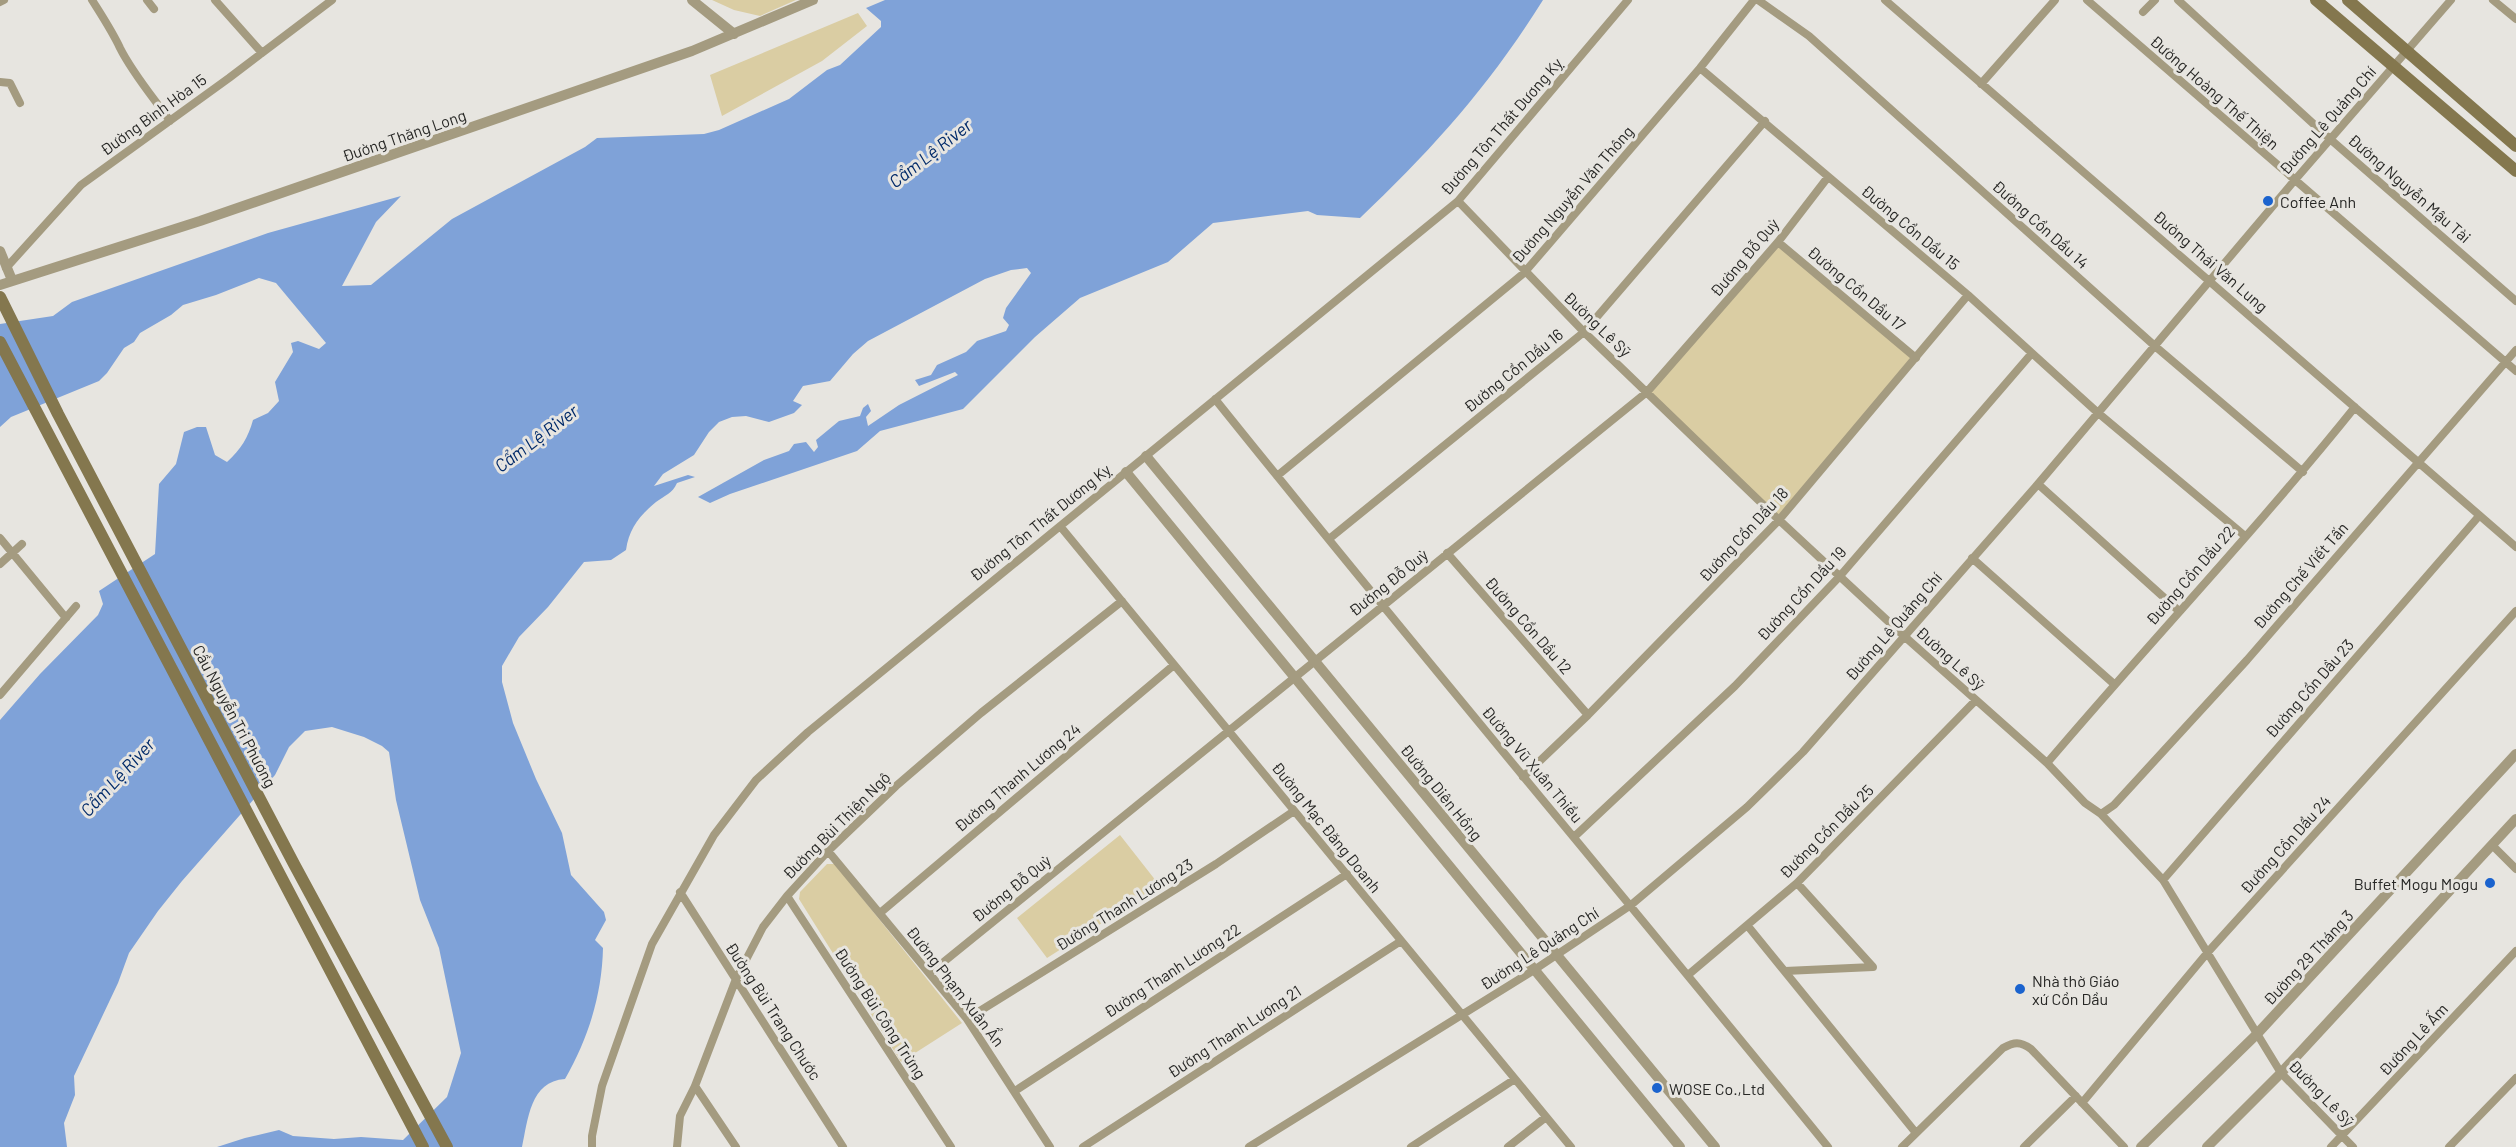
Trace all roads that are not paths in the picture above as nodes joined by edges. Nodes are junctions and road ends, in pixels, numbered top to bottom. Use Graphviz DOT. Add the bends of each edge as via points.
graph roads {
  1 [pos="4,0"];
  2 [pos="92,0"];
  3 [pos="147,0"];
  4 [pos="215,0"];
  5 [pos="332,0"];
  6 [pos="692,0"];
  7 [pos="813,0"];
  8 [pos="1628,0"];
  9 [pos="1756,0"];
  10 [pos="1885,0"];
  11 [pos="2055,0"];
  12 [pos="2087,0"];
  13 [pos="2155,0"];
  14 [pos="2178,0"];
  15 [pos="2316,0"];
  16 [pos="2348,0"];
  17 [pos="2451,0"];
  18 [pos="2493,0"];
  19 [pos="0,3"];
  20 [pos="154,9"];
  21 [pos="2143,12"];
  22 [pos="2516,20"];
  23 [pos="734,34"];
  24 [pos="2407,51"];
  25 [pos="262,53"];
  26 [pos="2393,67"];
  27 [pos="1700,68"];
  28 [pos="0,82"];
  29 [pos="1981,84"];
  30 [pos="20,103"];
  31 [pos="170,121"];
  32 [pos="1765,121"];
  33 [pos="2331,138"];
  34 [pos="2516,146"];
  35 [pos="2516,171"];
  36 [pos="1828,177"];
  37 [pos="2294,181"];
  38 [pos="1458,201"];
  39 [pos="1778,242"];
  40 [pos="0,251"];
  41 [pos="6,268"];
  42 [pos="1524,273"];
  43 [pos="12,280"];
  44 [pos="2211,281"];
  45 [pos="0,285"];
  46 [pos="1968,295"];
  47 [pos="0,297"];
  48 [pos="2516,301"];
  49 [pos="1584,332"];
  50 [pos="0,342"];
  51 [pos="2156,347"];
  52 [pos="2516,350"];
  53 [pos="2032,353"];
  54 [pos="1916,357"];
  55 [pos="2505,362"];
  56 [pos="2516,371"];
  57 [pos="1647,392"];
  58 [pos="1215,399"];
  59 [pos="2355,407"];
  60 [pos="2097,412"];
  61 [pos="1146,456"];
  62 [pos="2419,462"];
  63 [pos="1126,472"];
  64 [pos="2303,472"];
  65 [pos="1277,476"];
  66 [pos="2038,484"];
  67 [pos="2480,516"];
  68 [pos="1779,520"];
  69 [pos="1060,526"];
  70 [pos="2245,536"];
  71 [pos="0,538"];
  72 [pos="1329,539"];
  73 [pos="22,544"];
  74 [pos="2516,547"];
  75 [pos="12,553"];
  76 [pos="1447,554"];
  77 [pos="1972,558"];
  78 [pos="0,564"];
  79 [pos="1840,576"];
  80 [pos="1122,601"];
  81 [pos="76,606"];
  82 [pos="1384,606"];
  83 [pos="2179,611"];
  84 [pos="2516,611"];
  85 [pos="66,618"];
  86 [pos="1904,636"];
  87 [pos="1315,661"];
  88 [pos="1174,664"];
  89 [pos="1294,677"];
  90 [pos="2114,684"];
  91 [pos="0,695"];
  92 [pos="1976,700"];
  93 [pos="1588,715"];
  94 [pos="1230,732"];
  95 [pos="2516,754"];
  96 [pos="2047,763"];
  97 [pos="1523,777"];
  98 [pos="1294,811"];
  99 [pos="2101,814"];
  100 [pos="2516,819"];
  101 [pos="1574,837"];
  102 [pos="2492,845"];
  103 [pos="828,851"];
  104 [pos="2516,869"];
  105 [pos="1347,874"];
  106 [pos="2163,880"];
  107 [pos="1797,883"];
  108 [pos="680,892"];
  109 [pos="787,896"];
  110 [pos="1631,905"];
  111 [pos="880,913"];
  112 [pos="1747,925"];
  113 [pos="1401,941"];
  114 [pos="2516,951"];
  115 [pos="2208,952"];
  116 [pos="1556,954"];
  117 [pos="1534,970"];
  118 [pos="1785,971"];
  119 [pos="930,973"];
  120 [pos="1688,975"];
  121 [pos="736,979"];
  122 [pos="1461,1016"];
  123 [pos="967,1019"];
  124 [pos="2256,1035"];
  125 [pos="2281,1073"];
  126 [pos="2516,1078"];
  127 [pos="1515,1079"];
  128 [pos="695,1086"];
  129 [pos="1015,1091"];
  130 [pos="2079,1100"];
  131 [pos="1546,1117"];
  132 [pos="1916,1133"];
  133 [pos="2343,1136"];
  134 [pos="423,1147"];
  135 [pos="447,1147"];
  136 [pos="592,1147"];
  137 [pos="677,1147"];
  138 [pos="736,1147"];
  139 [pos="843,1147"];
  140 [pos="951,1147"];
  141 [pos="1050,1147"];
  142 [pos="1083,1147"];
  143 [pos="1248,1147"];
  144 [pos="1411,1147"];
  145 [pos="1508,1147"];
  146 [pos="1571,1147"];
  147 [pos="1680,1147"];
  148 [pos="1715,1147"];
  149 [pos="1828,1147"];
  150 [pos="1902,1147"];
  151 [pos="2024,1147"];
  152 [pos="2124,1147"];
  153 [pos="2141,1147"];
  154 [pos="2207,1147"];
  155 [pos="2331,1147"];
  156 [pos="2353,1147"];
  157 [pos="2450,1147"];
  1 -- 19 [label="street"];
  2 -- 31 [label="street"];
  3 -- 20 [label="street"];
  4 -- 25 [label="street"];
  5 -- 25 [label="street, Đường Bình Hòa 15"];
  6 -- 23 [label="street"];
  7 -- 23 [label="street, Đường Thăng Long"];
  8 -- 38 [label="street, Đường Tôn Thất Dương Kỵ"];
  9 -- 27 [label="street, Đường Nguyễn Văn Thông"];
  9 -- 51 [label="street, Đường Cồn Dầu 14" via="1809,36"];
  10 -- 29 [label="street, Đường Thái Văn Lung"];
  11 -- 29 [label="street"];
  12 -- 37 [label="street, Đường Hoàng Thế Thiện"];
  13 -- 21 [label="street"];
  14 -- 33 [label="street, Đường Nguyễn Mậu Tài"];
  15 -- 26 [label="main road"];
  16 -- 24 [label="main road"];
  17 -- 24 [label="street, Đường Lê Quảng Chí"];
  18 -- 22 [label="street"];
  23 -- 43 [label="street, Đường Thăng Long" via="376,161"];
  24 -- 26 [label="street, Đường Lê Quảng Chí"];
  24 -- 34 [label="main road"];
  25 -- 31 [label="street, Đường Bình Hòa 15"];
  26 -- 33 [label="street, Đường Lê Quảng Chí"];
  26 -- 35 [label="main road"];
  27 -- 32 [label="street, Đường Cồn Dầu 15"];
  27 -- 42 [label="street, Đường Nguyễn Văn Thông"];
  28 -- 30 [label="street" via="10,82"];
  29 -- 44 [label="street, Đường Thái Văn Lung"];
  31 -- 41 [label="street, Đường Bình Hòa 15" via="81,185"];
  32 -- 36 [label="street, Đường Cồn Dầu 15"];
  32 -- 49 [label="street, Đường Cồn Dầu 16"];
  33 -- 37 [label="street, Đường Lê Quảng Chí"];
  33 -- 48 [label="street, Đường Nguyễn Mậu Tài"];
  36 -- 39 [label="street, Đường Đỗ Quỳ"];
  36 -- 46 [label="street, Đường Cồn Dầu 15"];
  37 -- 44 [label="street, Đường Lê Quảng Chí"];
  37 -- 55 [label="street, Đường Hoàng Thế Thiện"];
  38 -- 42 [label="street, Đường Lê Sỹ"];
  38 -- 58 [label="street, Đường Tôn Thất Dương Kỵ"];
  39 -- 54 [label="street, Đường Cồn Dầu 17"];
  39 -- 57 [label="street, Đường Đỗ Quỳ"];
  40 -- 41 [label="street"];
  41 -- 43 [label="street"];
  42 -- 49 [label="street, Đường Lê Sỹ"];
  42 -- 65 [label="street, Đường Nguyễn Văn Thông"];
  43 -- 45 [label="street, Đường Thăng Long"];
  44 -- 51 [label="street, Đường Lê Quảng Chí"];
  44 -- 59 [label="street, Đường Thái Văn Lung"];
  46 -- 53 [label="street, Đường Cồn Dầu 15"];
  46 -- 54 [label="street, Đường Cồn Dầu 18"];
  47 -- 135 [label="main road, Cầu Nguyễn Tri Phương" via="195,675"];
  49 -- 57 [label="street, Đường Lê Sỹ"];
  49 -- 72 [label="street, Đường Cồn Dầu 16"];
  50 -- 134 [label="main road, Cầu Nguyễn Tri Phương"];
  51 -- 60 [label="street, Đường Lê Quảng Chí"];
  51 -- 64 [label="street, Đường Cồn Dầu 14"];
  52 -- 55 [label="street, Đường Chế Viết Tấn"];
  53 -- 60 [label="street, Đường Cồn Dầu 15"];
  53 -- 79 [label="street, Đường Cồn Dầu 19"];
  54 -- 68 [label="street, Đường Cồn Dầu 18"];
  55 -- 56 [label="street, Đường Hoàng Thế Thiện"];
  55 -- 62 [label="street, Đường Chế Viết Tấn"];
  57 -- 68 [label="street, Đường Lê Sỹ"];
  57 -- 76 [label="street, Đường Đỗ Quỳ"];
  58 -- 61 [label="street, Đường Tôn Thất Dương Kỵ"];
  58 -- 65 [label="street, Đường Vũ Xuân Thiều"];
  59 -- 62 [label="street, Đường Thái Văn Lung"];
  59 -- 64 [label="street, Đường Cồn Dầu 22"];
  60 -- 66 [label="street, Đường Lê Quảng Chí"];
  60 -- 70 [label="street, Đường Cồn Dầu 15"];
  61 -- 63 [label="street, Đường Tôn Thất Dương Kỵ"];
  61 -- 87 [label="street, Đường Diên Hồng"];
  62 -- 67 [label="street, Đường Thái Văn Lung"];
  62 -- 99 [label="street, Đường Chế Viết Tấn" via="2247,660 2114,805"];
  63 -- 69 [label="street, Đường Tôn Thất Dương Kỵ"];
  63 -- 89 [label="street"];
  64 -- 70 [label="street, Đường Cồn Dầu 22"];
  65 -- 72 [label="street, Đường Vũ Xuân Thiều"];
  66 -- 77 [label="street, Đường Lê Quảng Chí"];
  66 -- 83 [label="street"];
  67 -- 74 [label="street, Đường Thái Văn Lung"];
  67 -- 106 [label="street, Đường Cồn Dầu 23"];
  68 -- 79 [label="street, Đường Lê Sỹ"];
  68 -- 93 [label="street, Đường Cồn Dầu 18"];
  69 -- 80 [label="street, Đường Mạc Đăng Doanh"];
  69 -- 108 [label="street, Đường Tôn Thất Dương Kỵ" via="808,732 756,780 714,836"];
  70 -- 83 [label="street, Đường Cồn Dầu 22"];
  71 -- 75 [label="street"];
  72 -- 82 [label="street, Đường Vũ Xuân Thiều"];
  73 -- 75 [label="street"];
  75 -- 78 [label="street"];
  75 -- 85 [label="street"];
  76 -- 82 [label="street, Đường Đỗ Quỳ"];
  76 -- 93 [label="street, Đường Cồn Dầu 12"];
  77 -- 86 [label="street, Đường Lê Quảng Chí"];
  77 -- 90 [label="street"];
  79 -- 86 [label="street, Đường Lê Sỹ"];
  79 -- 101 [label="street, Đường Cồn Dầu 19" via="1735,686"];
  80 -- 88 [label="street, Đường Mạc Đăng Doanh"];
  80 -- 103 [label="street, Đường Bùi Thiện Ngộ" via="981,713"];
  81 -- 85 [label="street"];
  82 -- 87 [label="street, Đường Đỗ Quỳ"];
  82 -- 97 [label="street, Đường Vũ Xuân Thiều"];
  83 -- 90 [label="street, Đường Cồn Dầu 22"];
  84 -- 115 [label="street, Đường Cồn Dầu 24"];
  85 -- 91 [label="street"];
  86 -- 92 [label="street, Đường Lê Sỹ"];
  86 -- 110 [label="street, Đường Lê Quảng Chí" via="1803,752 1747,807"];
  87 -- 89 [label="street, Đường Đỗ Quỳ"];
  87 -- 116 [label="street, Đường Diên Hồng"];
  88 -- 94 [label="street, Đường Mạc Đăng Doanh"];
  88 -- 111 [label="street, Đường Thanh Lương 24"];
  89 -- 94 [label="street, Đường Đỗ Quỳ"];
  89 -- 117 [label="street"];
  90 -- 96 [label="street, Đường Cồn Dầu 22"];
  92 -- 96 [label="street, Đường Lê Sỹ"];
  92 -- 107 [label="street, Đường Cồn Dầu 25"];
  93 -- 97 [label="street, Đường Cồn Dầu 18"];
  94 -- 98 [label="street, Đường Mạc Đăng Doanh"];
  94 -- 119 [label="street, Đường Đỗ Quỳ"];
  95 -- 124 [label="street, Đường 29 Tháng 3"];
  96 -- 99 [label="street, Đường Lê Sỹ"];
  97 -- 101 [label="street, Đường Vũ Xuân Thiều"];
  98 -- 105 [label="street, Đường Mạc Đăng Doanh"];
  98 -- 123 [label="street, Đường Thanh Lương 23"];
  99 -- 106 [label="street, Đường Lê Sỹ"];
  100 -- 102 [label="street"];
  101 -- 110 [label="street, Đường Vũ Xuân Thiều"];
  102 -- 104 [label="street"];
  102 -- 125 [label="street"];
  103 -- 109 [label="street, Đường Bùi Thiện Ngộ"];
  103 -- 111 [label="street, Đường Phạm Xuân Ẩn"];
  105 -- 113 [label="street, Đường Mạc Đăng Doanh"];
  105 -- 129 [label="street, Đường Thanh Lương 22"];
  106 -- 115 [label="street, Đường Lê Sỹ"];
  107 -- 112 [label="street, Đường Cồn Dầu 25"];
  107 -- 118 [label="street" via="1873,967"];
  108 -- 121 [label="street, Đường Bùi Trang Chước"];
  108 -- 136 [label="street, Đường Tôn Thất Dương Kỵ" via="652,945 631,1000 602,1086"];
  109 -- 121 [label="street, Đường Bùi Thiện Ngộ" via="763,927"];
  109 -- 140 [label="street, Đường Bùi Công Trừng"];
  110 -- 116 [label="street, Đường Lê Quảng Chí"];
  110 -- 120 [label="street, Đường Vũ Xuân Thiều"];
  111 -- 119 [label="street, Đường Phạm Xuân Ẩn"];
  112 -- 118 [label="street"];
  112 -- 120 [label="street, Đường Cồn Dầu 25"];
  113 -- 122 [label="street, Đường Mạc Đăng Doanh"];
  113 -- 142 [label="street, Đường Thanh Lương 21"];
  114 -- 133 [label="street, Đường Lê Ấm"];
  115 -- 124 [label="street, Đường Lê Sỹ"];
  115 -- 130 [label="street, Đường Cồn Dầu 24"];
  116 -- 117 [label="street, Đường Lê Quảng Chí"];
  116 -- 148 [label="street, Đường Diên Hồng"];
  117 -- 122 [label="street, Đường Lê Quảng Chí"];
  117 -- 147 [label="street"];
  118 -- 132 [label="street"];
  119 -- 123 [label="street, Đường Phạm Xuân Ẩn"];
  120 -- 149 [label="street, Đường Vũ Xuân Thiều"];
  121 -- 128 [label="street, Đường Bùi Thiện Ngộ"];
  121 -- 139 [label="street, Đường Bùi Trang Chước"];
  122 -- 127 [label="street, Đường Mạc Đăng Doanh"];
  122 -- 143 [label="street, Đường Lê Quảng Chí"];
  123 -- 129 [label="street, Đường Phạm Xuân Ẩn"];
  124 -- 125 [label="street, Đường Lê Sỹ"];
  124 -- 153 [label="street, Đường 29 Tháng 3"];
  125 -- 133 [label="street, Đường Lê Sỹ"];
  125 -- 154 [label="street"];
  126 -- 157 [label="street"];
  127 -- 131 [label="street, Đường Mạc Đăng Doanh"];
  127 -- 144 [label="street"];
  128 -- 137 [label="street, Đường Bùi Thiện Ngộ" via="680,1116"];
  128 -- 138 [label="street"];
  129 -- 141 [label="street, Đường Phạm Xuân Ẩn"];
  130 -- 132 [label="street" via="2031,1049 2023,1043 2012,1043"];
  130 -- 151 [label="street, Đường Cồn Dầu 24"];
  130 -- 152 [label="street"];
  131 -- 145 [label="street"];
  131 -- 146 [label="street, Đường Mạc Đăng Doanh"];
  132 -- 150 [label="street"];
  133 -- 155 [label="street, Đường Lê Ấm"];
  133 -- 156 [label="street, Đường Lê Sỹ"];
}
